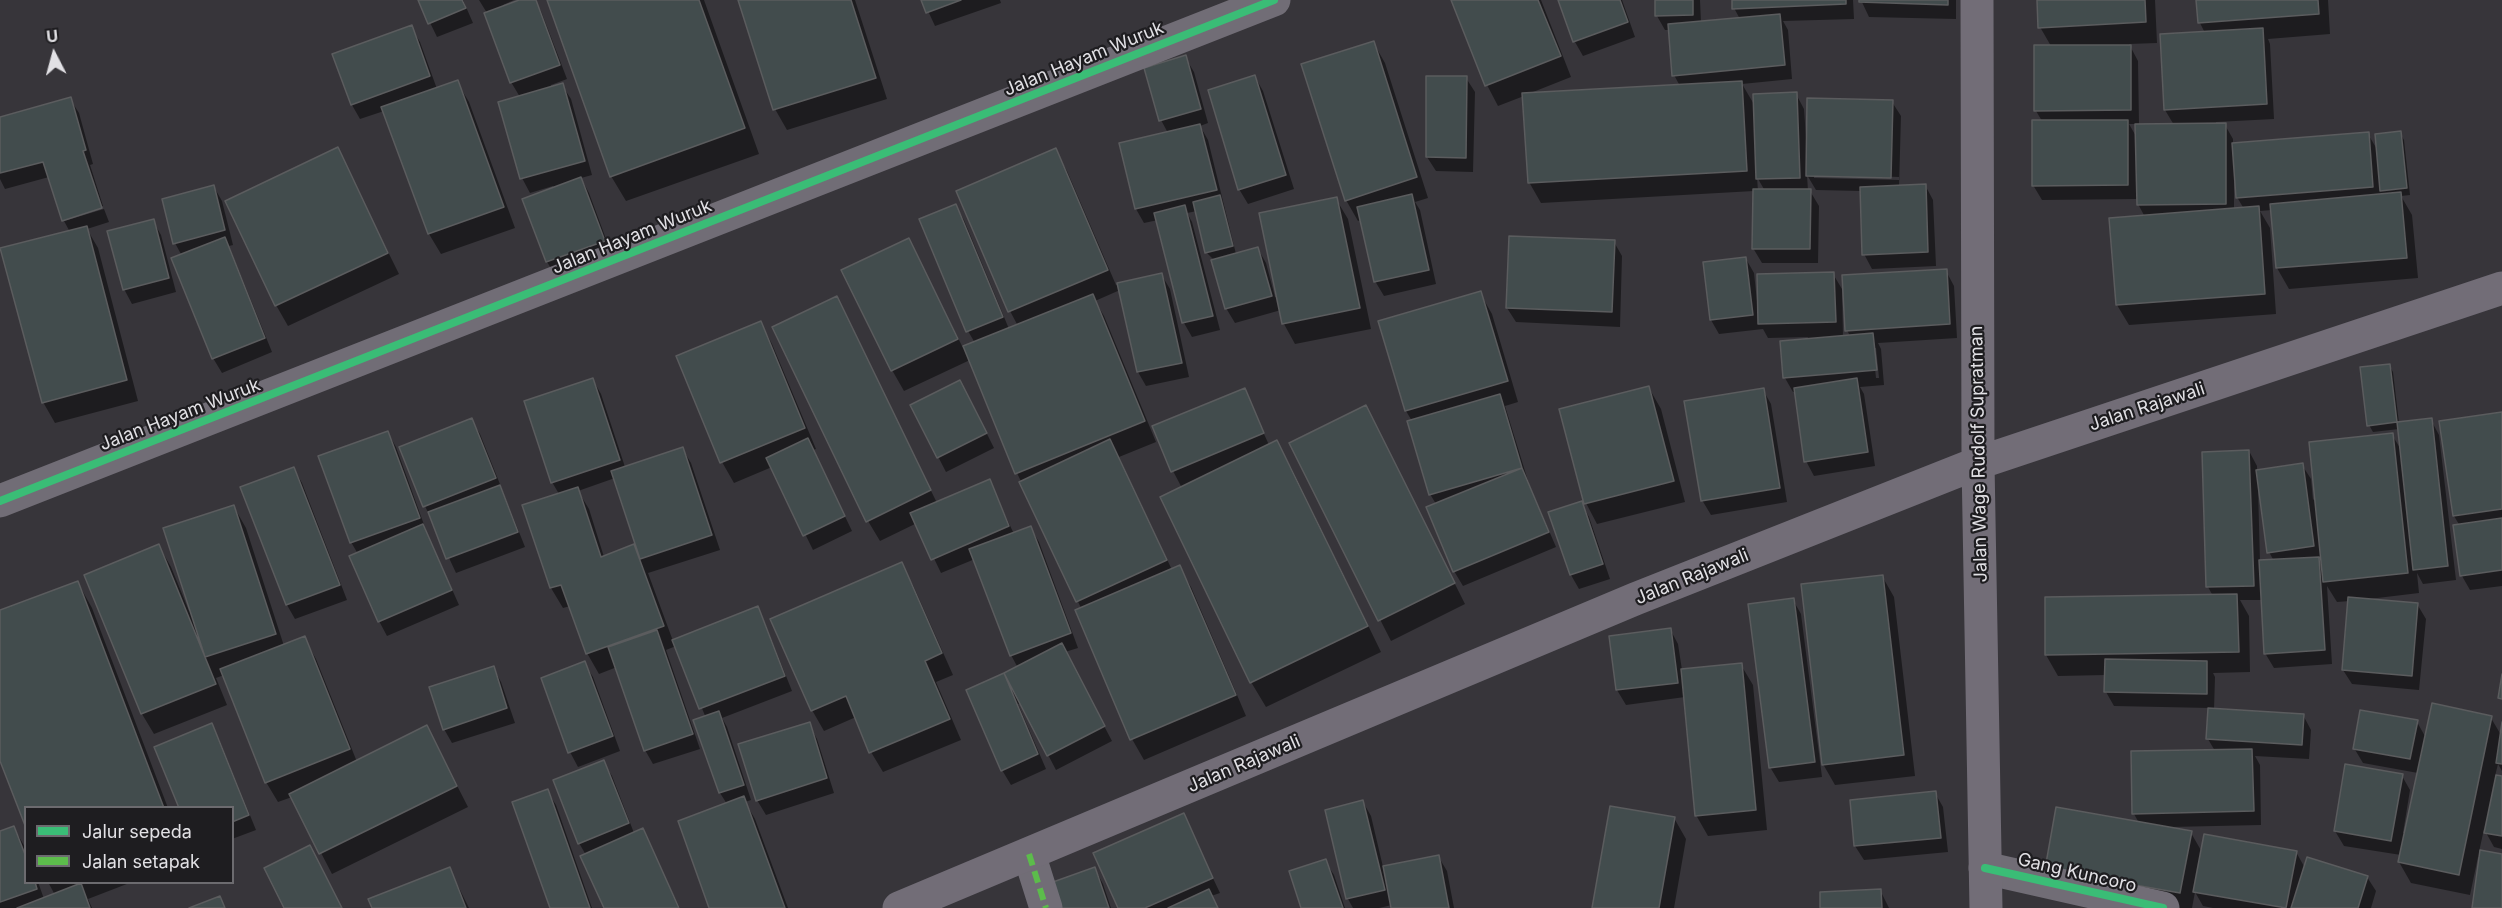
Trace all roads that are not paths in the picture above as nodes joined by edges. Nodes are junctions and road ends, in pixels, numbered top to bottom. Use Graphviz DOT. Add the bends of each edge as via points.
graph roads {
  1 [pos="1274,0"];
  2 [pos="1977,0"];
  3 [pos="2502,288"];
  4 [pos="1978,463"];
  5 [pos="0,501"];
  6 [pos="1029,854"];
  7 [pos="1985,868"];
  8 [pos="898,908"];
  9 [pos="1046,908"];
  10 [pos="1986,908"];
  11 [pos="2163,908"];
  1 -- 5 [label="street, Jalan Hayam Wuruk"];
  2 -- 4 [label="main road, Jalan Wage Rudolf Supratman"];
  3 -- 4 [label="main road, Jalan Rajawali"];
  4 -- 6 [label="main road, Jalan Rajawali" via="1624,604"];
  4 -- 7 [label="main road, Jalan Wage Rudolf Supratman"];
  6 -- 8 [label="main road, Jalan Rajawali"];
  6 -- 9 [label="street"];
  7 -- 10 [label="main road, Jalan Wage Rudolf Supratman"];
  7 -- 11 [label="street, Gang Kuncoro"];
}
